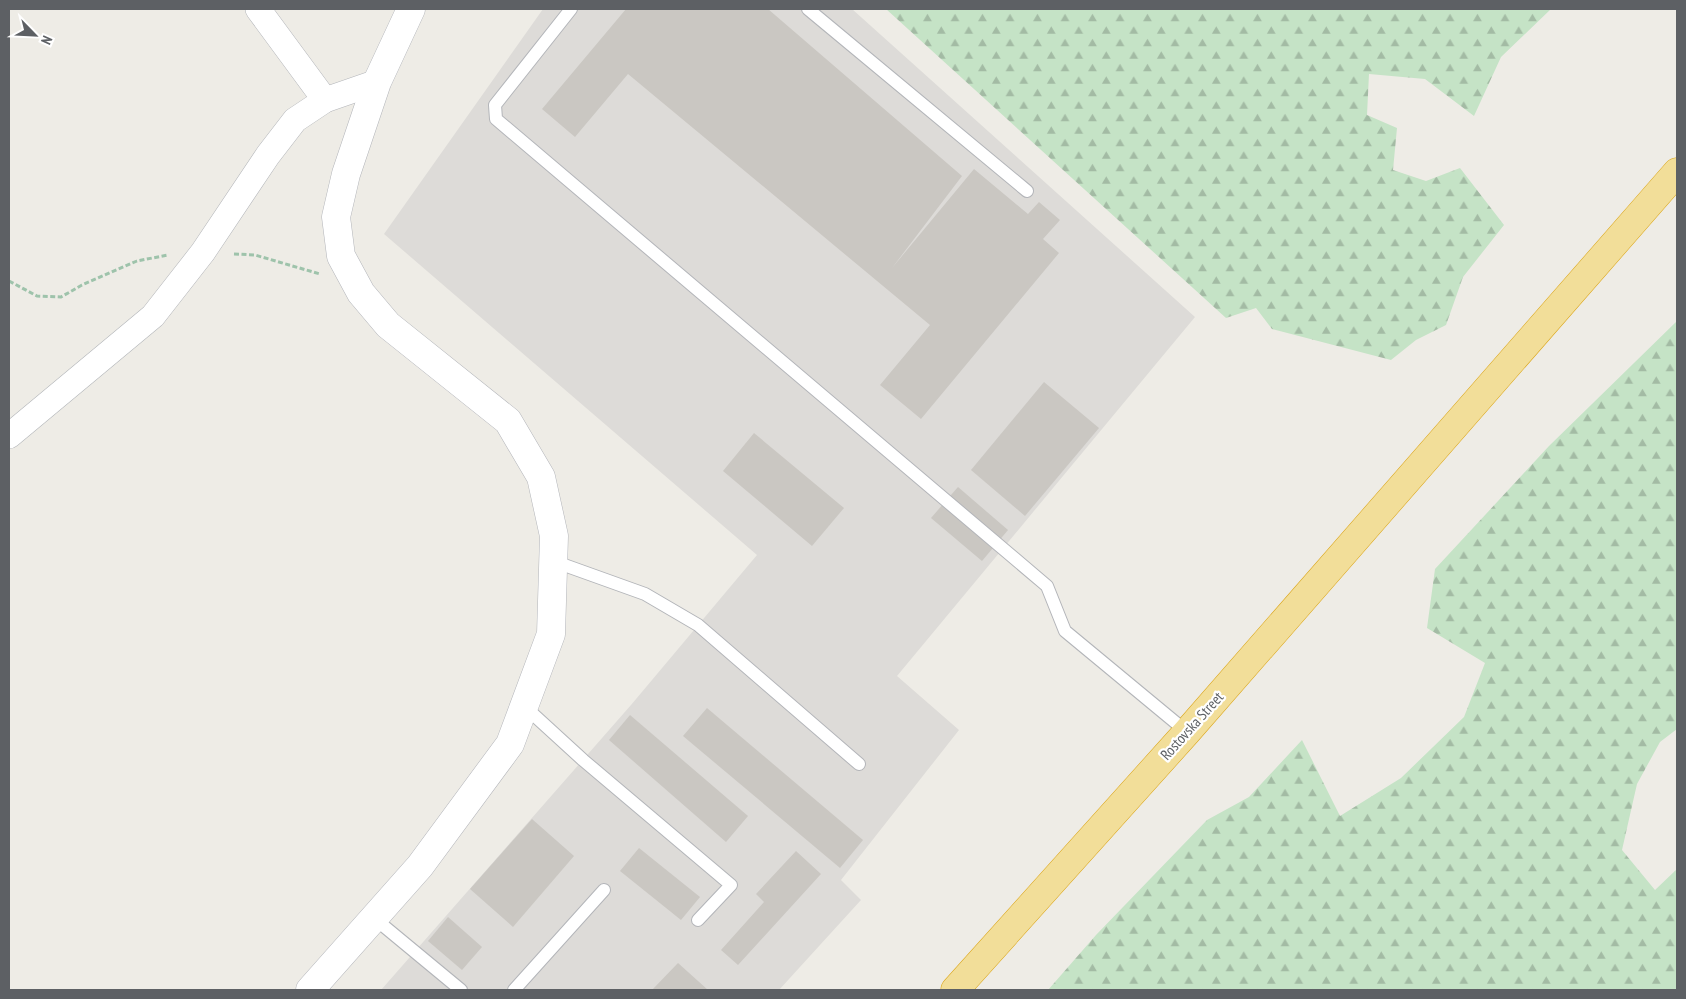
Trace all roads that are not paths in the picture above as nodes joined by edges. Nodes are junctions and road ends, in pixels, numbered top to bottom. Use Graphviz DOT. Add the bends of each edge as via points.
graph roads {
  1 [pos="258,9"];
  2 [pos="411,9"];
  3 [pos="571,9"];
  4 [pos="808,9"];
  5 [pos="377,82"];
  6 [pos="325,100"];
  7 [pos="1677,172"];
  8 [pos="1027,191"];
  9 [pos="9,436"];
  10 [pos="553,561"];
  11 [pos="524,706"];
  12 [pos="1187,732"];
  13 [pos="859,764"];
  14 [pos="604,890"];
  15 [pos="374,918"];
  16 [pos="698,920"];
  17 [pos="447,986"];
  18 [pos="310,990"];
  19 [pos="461,990"];
  20 [pos="514,990"];
  21 [pos="955,990"];
  1 -- 6 [label="street"];
  2 -- 5 [label="main road"];
  3 -- 12 [label="lane" via="495,104 496,119 1047,586 1065,631"];
  4 -- 8 [label="lane"];
  5 -- 6 [label="street"];
  5 -- 10 [label="main road" via="346,174 336,217 341,256 361,293 388,325 508,421 541,478 554,536"];
  6 -- 9 [label="street" via="295,120 203,252 153,316"];
  7 -- 12 [label="highway, Rostovska Street"];
  10 -- 11 [label="main road" via="551,634"];
  10 -- 13 [label="lane" via="645,594 698,625"];
  11 -- 15 [label="main road" via="510,744 420,866"];
  11 -- 16 [label="lane" via="731,885"];
  12 -- 21 [label="highway, Rostovska Street"];
  14 -- 20 [label="lane"];
  15 -- 17 [label="lane"];
  15 -- 18 [label="main road"];
  17 -- 19 [label="lane"];
}
